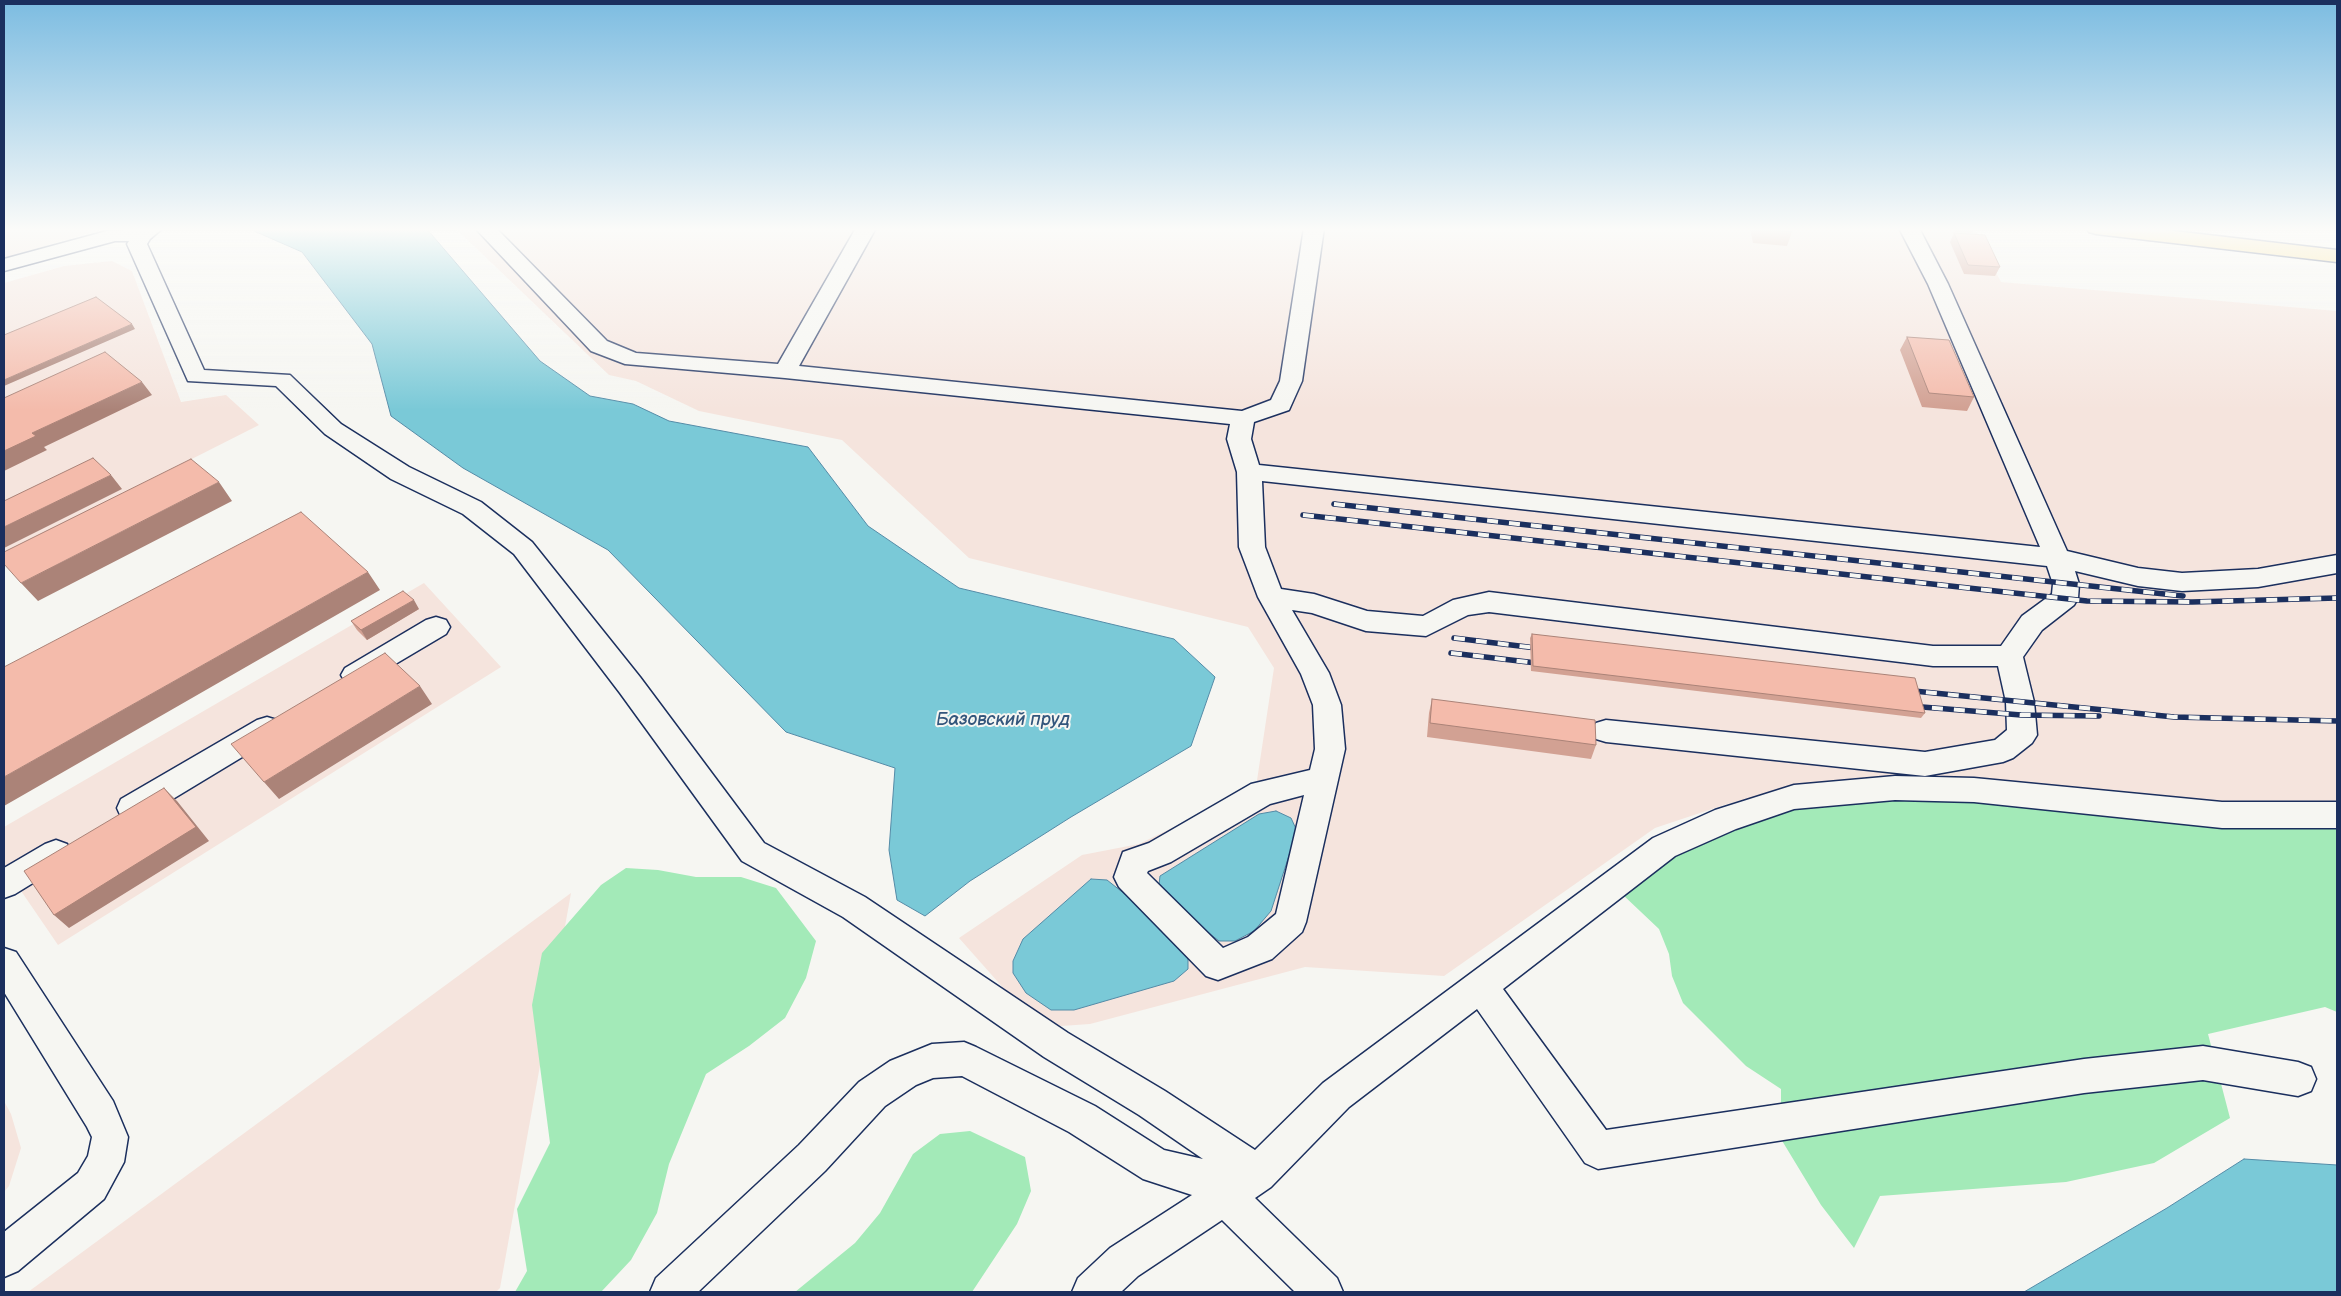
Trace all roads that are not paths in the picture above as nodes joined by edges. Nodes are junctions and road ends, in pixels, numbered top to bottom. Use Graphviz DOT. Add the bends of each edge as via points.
graph roads {
  1 [pos="157,288"];
  2 [pos="543,288"];
  3 [pos="832,288"];
  4 [pos="1305,288"];
  5 [pos="1940,288"];
  6 [pos="785,371"];
  7 [pos="1243,418"];
  8 [pos="1250,472"];
  9 [pos="2056,558"];
  10 [pos="2337,564"];
  11 [pos="1271,597"];
  12 [pos="436,627"];
  13 [pos="2009,656"];
  14 [pos="334,688"];
  15 [pos="292,713"];
  16 [pos="1606,731"];
  17 [pos="1322,779"];
  18 [pos="2337,815"];
  19 [pos="106,824"];
  20 [pos="80,839"];
  21 [pos="4,884"];
  22 [pos="4,963"];
  23 [pos="1481,987"];
  24 [pos="2298,1079"];
  25 [pos="1258,1174"];
  26 [pos="1225,1196"];
  27 [pos="4,1258"];
  28 [pos="670,1292"];
  29 [pos="1092,1292"];
  30 [pos="1322,1292"];
  1 -- 25 [label="street" via="196,376 282,380 333,429 400,473 472,508 523,548 630,685 753,852 854,907 1056,1045 1152,1103"];
  2 -- 6 [label="street" via="599,346 633,359"];
  3 -- 6 [label="street"];
  4 -- 7 [label="street" via="1292,381 1281,405"];
  5 -- 9 [label="street"];
  6 -- 7 [label="street"];
  7 -- 8 [label="street" via="1239,438"];
  8 -- 9 [label="street"];
  8 -- 11 [label="street" via="1252,547"];
  9 -- 10 [label="street" via="2138,577 2182,582 2258,578"];
  9 -- 13 [label="street" via="2066,584 2065,598 2032,623"];
  11 -- 13 [label="street" via="1314,604 1375,622 1426,626 1462,608 1489,602 1933,656"];
  11 -- 17 [label="street" via="1315,673 1327,705 1330,749"];
  12 -- 14 [label="street"];
  13 -- 16 [label="street" via="2020,702 2022,735 2003,750 1925,764"];
  15 -- 19 [label="street"];
  17 -- 17 [label="street" via="1290,922 1260,948 1218,965 1130,877 1134,862 1160,853 1262,793"];
  18 -- 23 [label="street" via="2222,815 1974,790 1905,788 1794,797 1726,819 1664,847"];
  20 -- 21 [label="street"];
  22 -- 27 [label="street" via="100,1114 110,1137 105,1162 91,1186"];
  23 -- 24 [label="street" via="1598,1150 2084,1076 2203,1063"];
  23 -- 25 [label="street" via="1336,1095"];
  25 -- 26 [label="street"];
  25 -- 28 [label="street" via="1199,1178 1156,1166 1082,1119 964,1059 932,1061 903,1073 872,1094 812,1158"];
  26 -- 29 [label="street" via="1124,1262"];
  26 -- 30 [label="street"];
}
